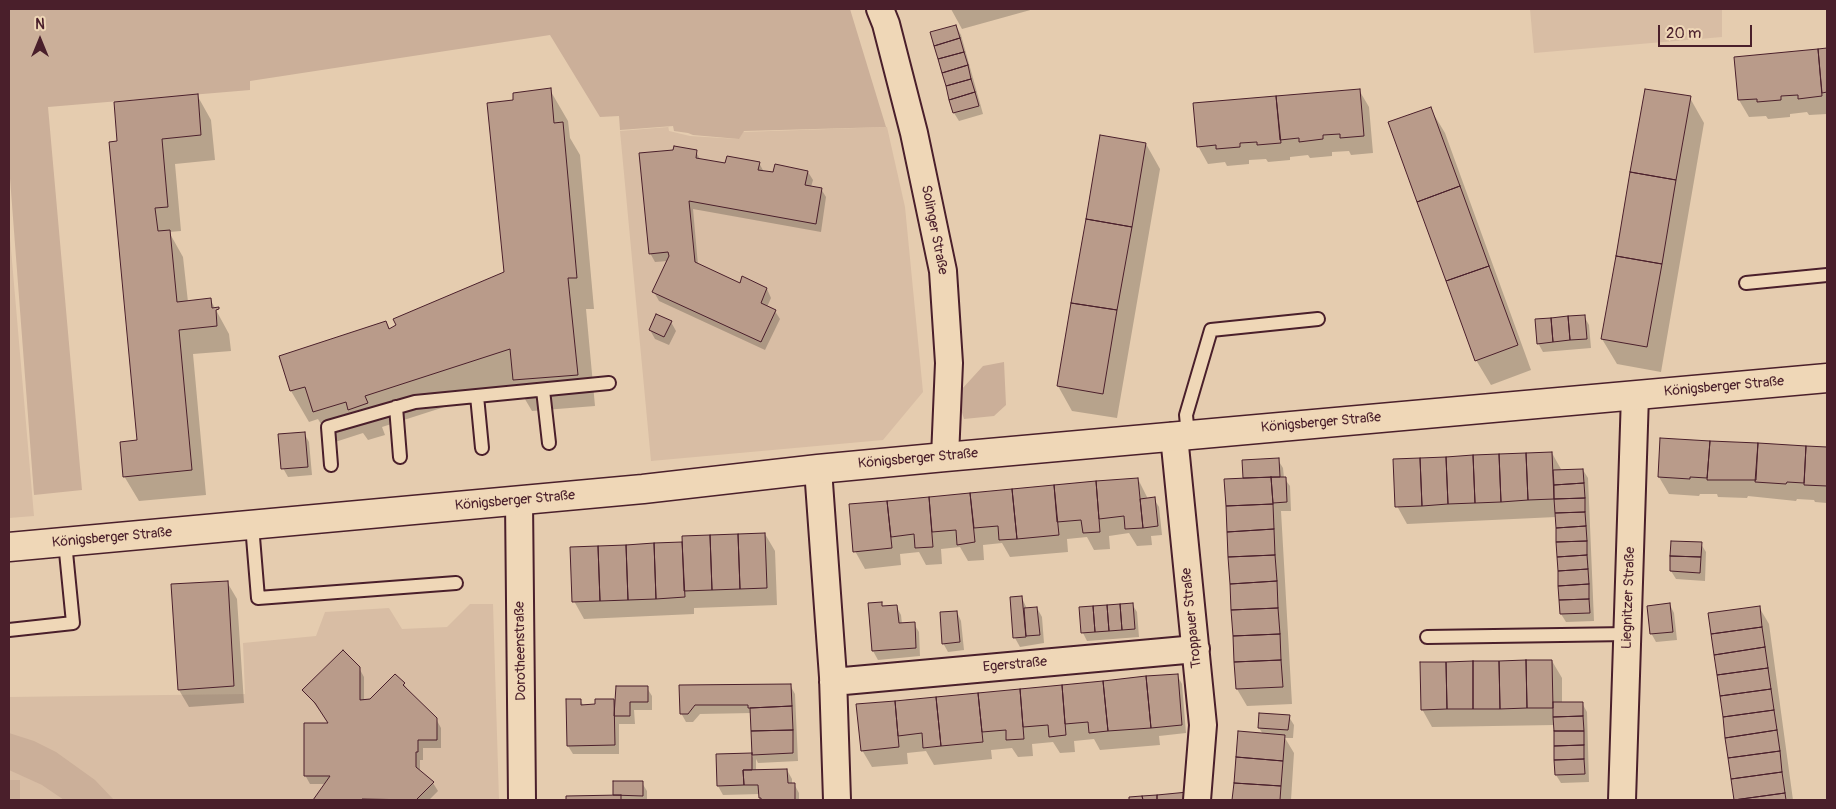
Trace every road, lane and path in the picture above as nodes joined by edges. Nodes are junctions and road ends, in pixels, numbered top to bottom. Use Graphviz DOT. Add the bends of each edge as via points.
graph roads {
  1 [pos="880,9"];
  2 [pos="1827,276"];
  3 [pos="1746,283"];
  4 [pos="1318,319"];
  5 [pos="1827,378"];
  6 [pos="609,383"];
  7 [pos="543,390"];
  8 [pos="1635,395"];
  9 [pos="477,396"];
  10 [pos="396,408"];
  11 [pos="1181,436"];
  12 [pos="549,443"];
  13 [pos="482,448"];
  14 [pos="400,457"];
  15 [pos="945,457"];
  16 [pos="331,465"];
  17 [pos="818,469"];
  18 [pos="519,501"];
  19 [pos="252,525"];
  20 [pos="65,542"];
  21 [pos="9,547"];
  22 [pos="456,583"];
  23 [pos="9,630"];
  24 [pos="1628,634"];
  25 [pos="1427,637"];
  26 [pos="1196,649"];
  27 [pos="833,682"];
  28 [pos="522,800"];
  29 [pos="837,800"];
  30 [pos="1197,800"];
  31 [pos="1622,800"];
  1 -- 15 [label="street, Solinger Straße" via="914,133 944,271 949,363"];
  2 -- 3 [label="lane"];
  4 -- 11 [label="lane" via="1211,330"];
  5 -- 8 [label="street, Königsberger Straße"];
  6 -- 7 [label="lane"];
  7 -- 9 [label="lane"];
  7 -- 12 [label="lane"];
  8 -- 11 [label="street, Königsberger Straße"];
  8 -- 24 [label="street, Liegnitzer Straße"];
  9 -- 10 [label="lane" via="415,402"];
  9 -- 13 [label="lane"];
  10 -- 14 [label="lane"];
  10 -- 16 [label="lane" via="328,427"];
  11 -- 15 [label="street, Königsberger Straße"];
  11 -- 26 [label="street, Troppauer Straße"];
  15 -- 17 [label="street, Königsberger Straße"];
  17 -- 18 [label="street, Königsberger Straße"];
  17 -- 27 [label="street"];
  18 -- 19 [label="street, Königsberger Straße"];
  18 -- 28 [label="street, Dorotheenstraße"];
  19 -- 20 [label="street, Königsberger Straße"];
  19 -- 22 [label="lane" via="258,598"];
  20 -- 21 [label="street, Königsberger Straße"];
  20 -- 23 [label="lane" via="72,623"];
  24 -- 25 [label="lane"];
  24 -- 31 [label="street, Liegnitzer Straße"];
  26 -- 27 [label="street, Egerstraße"];
  26 -- 30 [label="street, Troppauer Straße" via="1202,725"];
  27 -- 29 [label="street"];
}
